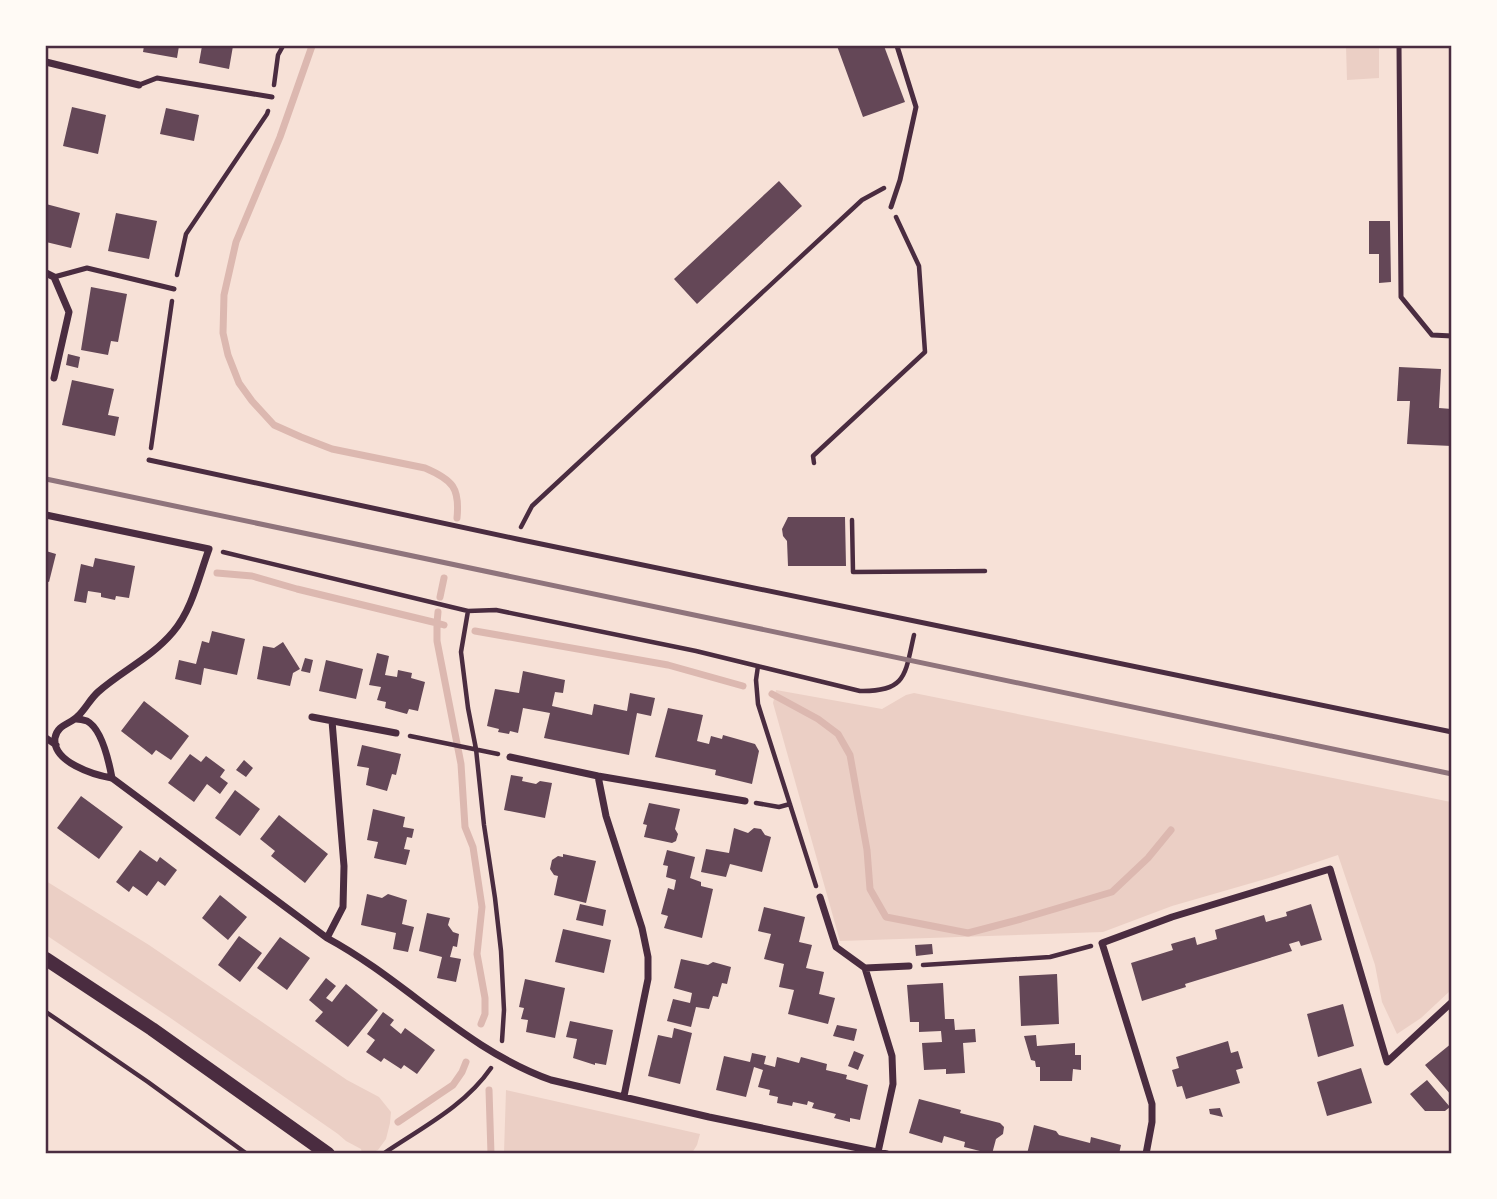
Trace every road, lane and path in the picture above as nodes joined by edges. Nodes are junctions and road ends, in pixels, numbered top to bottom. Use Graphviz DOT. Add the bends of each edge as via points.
graph roads {
  1 [pos="283,46"];
  2 [pos="897,46"];
  3 [pos="1399,46"];
  4 [pos="46,62"];
  5 [pos="139,85"];
  6 [pos="272,97"];
  7 [pos="900,180"];
  8 [pos="891,207"];
  9 [pos="46,273"];
  10 [pos="54,277"];
  11 [pos="174,289"];
  12 [pos="1451,336"];
  13 [pos="54,378"];
  14 [pos="149,460"];
  15 [pos="814,463"];
  16 [pos="46,514"];
  17 [pos="852,520"];
  18 [pos="517,539"];
  19 [pos="209,549"];
  20 [pos="985,571"];
  21 [pos="468,611"];
  22 [pos="918,621"];
  23 [pos="758,666"];
  24 [pos="312,717"];
  25 [pos="76,719"];
  26 [pos="332,721"];
  27 [pos="1451,732"];
  28 [pos="396,733"];
  29 [pos="46,738"];
  30 [pos="56,745"];
  31 [pos="476,749"];
  32 [pos="510,757"];
  33 [pos="598,776"];
  34 [pos="112,778"];
  35 [pos="745,801"];
  36 [pos="790,804"];
  37 [pos="820,897"];
  38 [pos="327,938"];
  39 [pos="1102,943"];
  40 [pos="46,959"];
  41 [pos="909,966"];
  42 [pos="865,968"];
  43 [pos="1451,1002"];
  44 [pos="46,1012"];
  45 [pos="498,1056"];
  46 [pos="624,1096"];
  47 [pos="247,1153"];
  48 [pos="328,1153"];
  49 [pos="383,1153"];
  50 [pos="883,1153"];
  51 [pos="1146,1153"];
  1 -- 6 [label="path"];
  2 -- 7 [label="lane" via="916,107"];
  3 -- 12 [label="lane" via="1401,297 1432,335"];
  4 -- 5 [label="street"];
  5 -- 6 [label="lane" via="157,78"];
  6 -- 11 [label="path" via="267,114 186,234"];
  7 -- 8 [label="lane"];
  7 -- 18 [label="path" via="862,200 532,506"];
  8 -- 15 [label="path" via="919,266 926,352 813,456"];
  9 -- 10 [label="street"];
  10 -- 11 [label="lane" via="87,268"];
  10 -- 13 [label="street" via="69,312"];
  11 -- 14 [label="path"];
  14 -- 18 [label="lane"];
  16 -- 19 [label="street"];
  17 -- 20 [label="path" via="853,572"];
  18 -- 22 [label="lane"];
  19 -- 21 [label="path"];
  19 -- 25 [label="street" via="176,629 157,650 97,693"];
  21 -- 23 [label="path" via="496,610"];
  21 -- 31 [label="path" via="461,652"];
  22 -- 23 [label="path" via="906,670 891,688 860,691"];
  22 -- 27 [label="lane"];
  23 -- 36 [label="path" via="758,704"];
  24 -- 26 [label="street"];
  25 -- 30 [label="street" via="58,730"];
  25 -- 34 [label="street" via="95,728"];
  26 -- 28 [label="street"];
  26 -- 38 [label="street" via="344,866 343,907"];
  28 -- 31 [label="path"];
  29 -- 30 [label="street"];
  30 -- 34 [label="street" via="71,762"];
  31 -- 32 [label="path"];
  31 -- 45 [label="path" via="501,951 504,1010"];
  32 -- 33 [label="street"];
  33 -- 35 [label="street"];
  33 -- 46 [label="street" via="648,957 648,979"];
  34 -- 38 [label="street"];
  35 -- 36 [label="path" via="779,807"];
  36 -- 37 [label="path"];
  37 -- 42 [label="street" via="836,947"];
  38 -- 45 [label="street"];
  39 -- 41 [label="path" via="1050,957"];
  39 -- 43 [label="street" via="1330,869 1387,1062"];
  39 -- 51 [label="street" via="1152,1104"];
  40 -- 48 [label="main road"];
  41 -- 42 [label="street"];
  42 -- 50 [label="street" via="892,1056 893,1084"];
  44 -- 47 [label="path"];
  45 -- 46 [label="street" via="551,1080"];
  45 -- 49 [label="path" via="459,1103"];
  46 -- 50 [label="street"];
}
